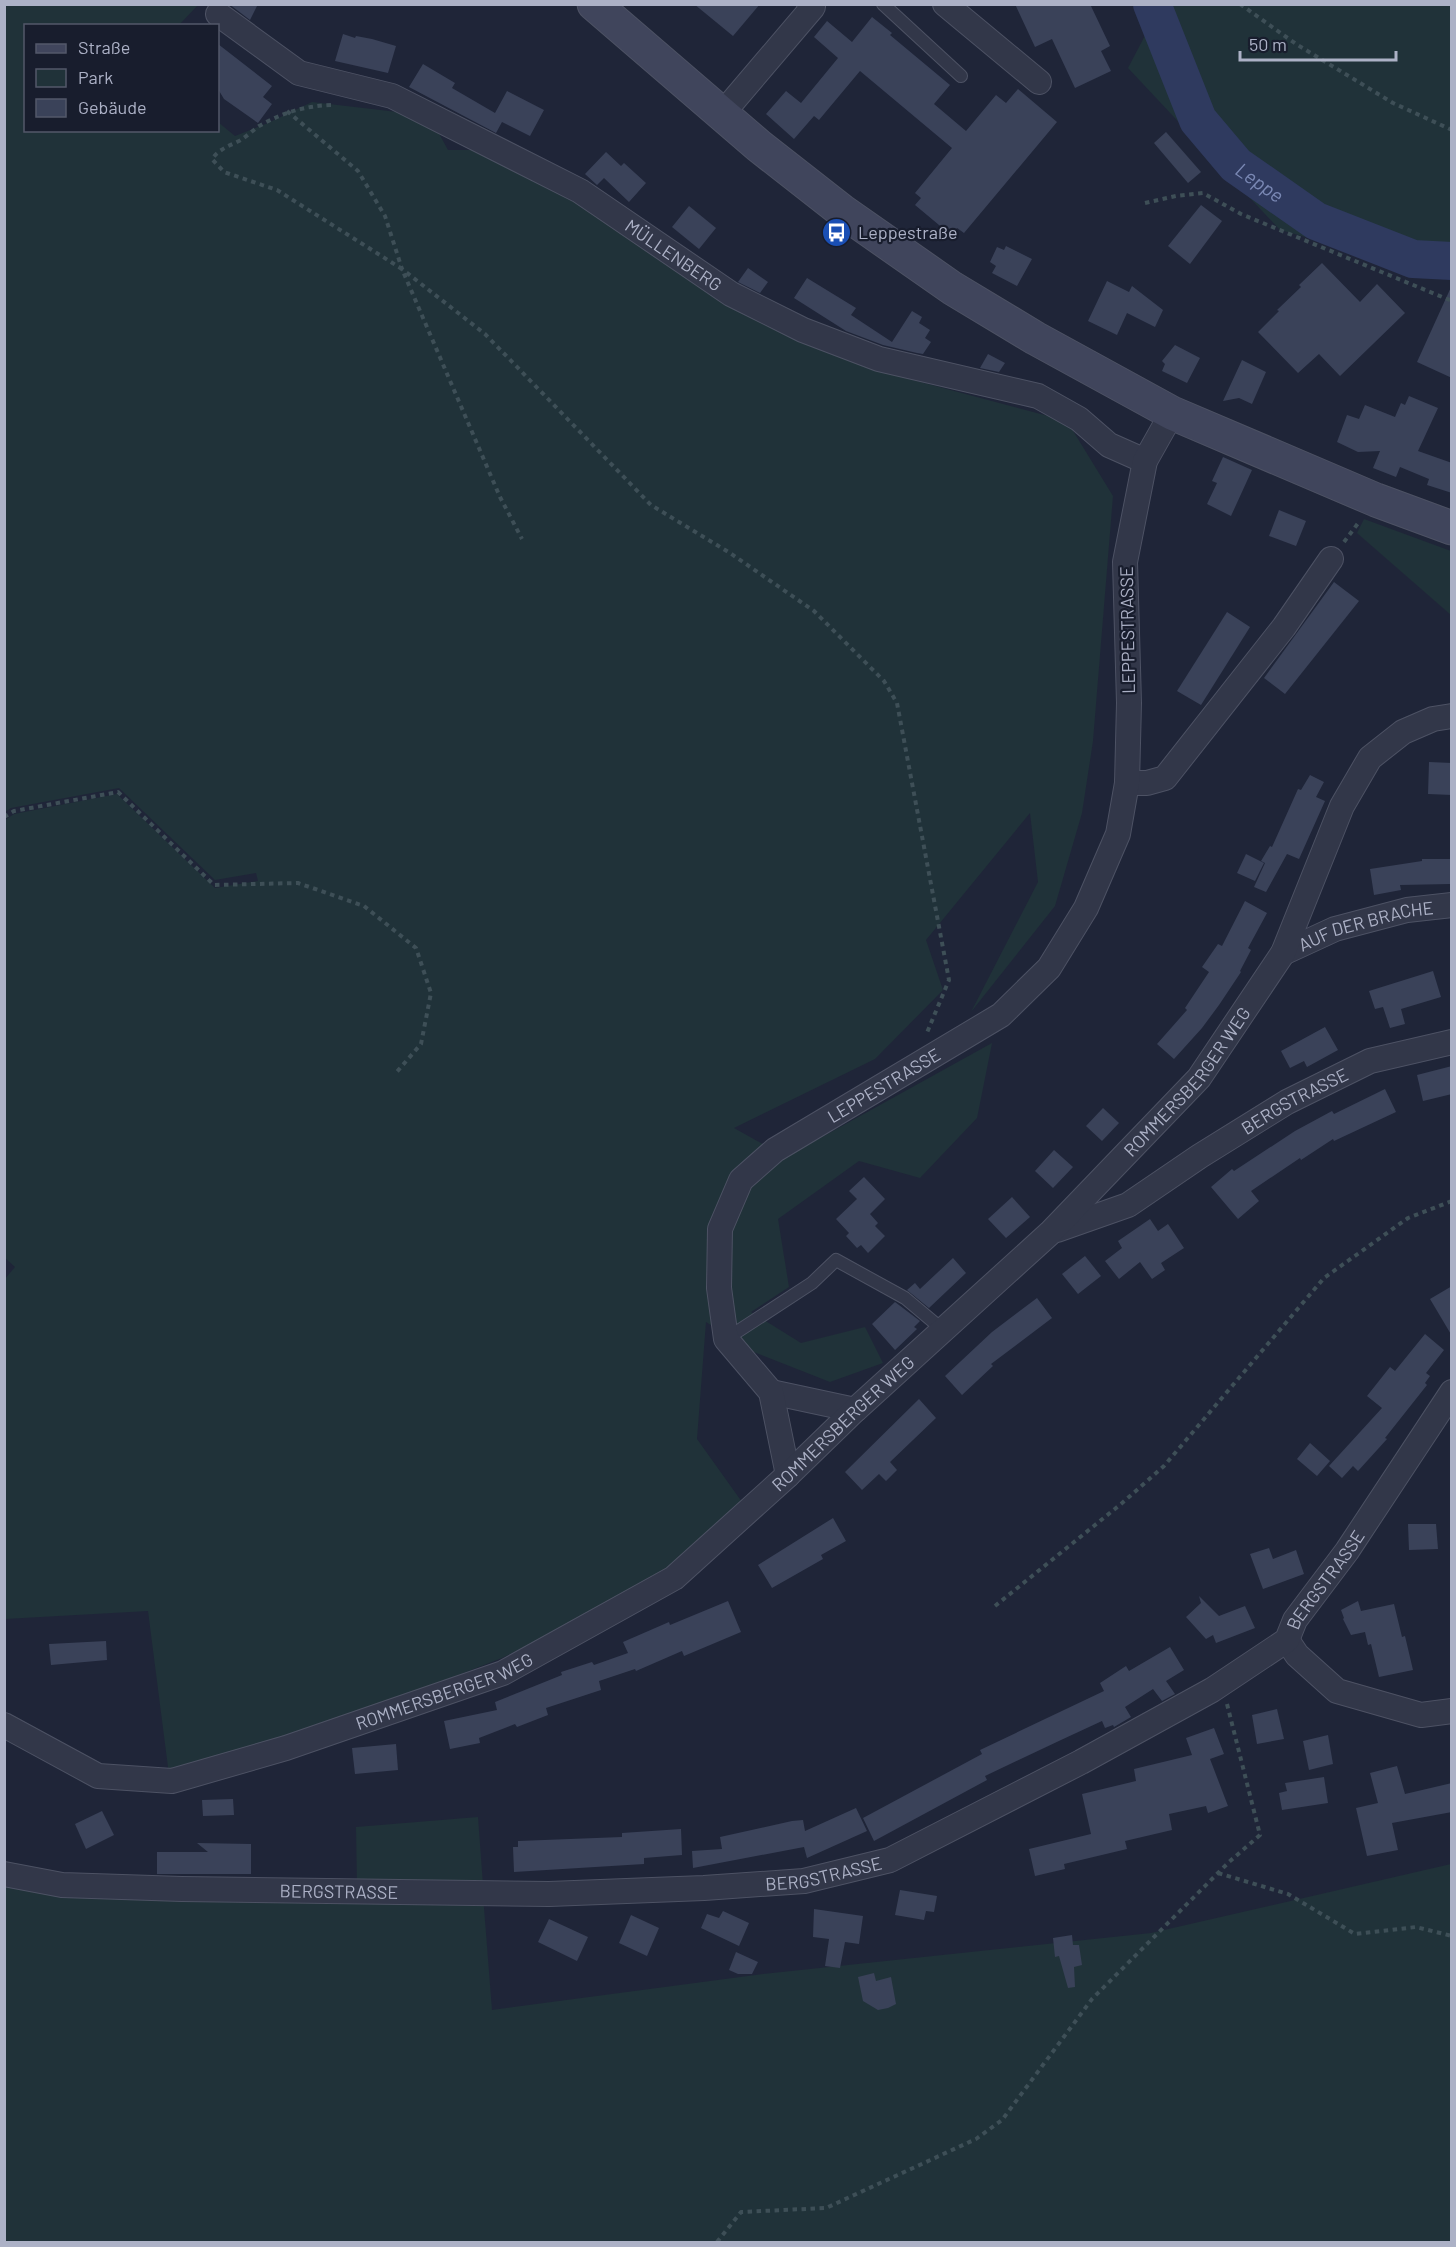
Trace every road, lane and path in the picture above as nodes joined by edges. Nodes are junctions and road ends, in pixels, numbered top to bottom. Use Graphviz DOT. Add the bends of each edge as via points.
graph roads {
  1 [pos="594,4"];
  2 [pos="883,4"];
  3 [pos="945,4"];
  4 [pos="1240,4"];
  5 [pos="813,6"];
  6 [pos="218,14"];
  7 [pos="962,76"];
  8 [pos="1040,82"];
  9 [pos="333,104"];
  10 [pos="287,111"];
  11 [pos="722,114"];
  12 [pos="1452,130"];
  13 [pos="1145,203"];
  14 [pos="402,269"];
  15 [pos="1452,301"];
  16 [pos="1172,413"];
  17 [pos="1145,461"];
  18 [pos="1376,500"];
  19 [pos="1452,528"];
  20 [pos="522,539"];
  21 [pos="1331,559"];
  22 [pos="1452,716"];
  23 [pos="1127,783"];
  24 [pos="4,817"];
  25 [pos="1452,905"];
  26 [pos="1283,953"];
  27 [pos="1452,1042"];
  28 [pos="911,1069"];
  29 [pos="395,1074"];
  30 [pos="1452,1201"];
  31 [pos="1050,1233"];
  32 [pos="943,1330"];
  33 [pos="726,1339"];
  34 [pos="771,1392"];
  35 [pos="1452,1392"];
  36 [pos="855,1410"];
  37 [pos="788,1475"];
  38 [pos="995,1606"];
  39 [pos="1287,1640"];
  40 [pos="1218,1686"];
  41 [pos="1452,1711"];
  42 [pos="4,1725"];
  43 [pos="1218,1873"];
  44 [pos="4,1874"];
  45 [pos="1452,1936"];
  46 [pos="717,2242"];
  1 -- 11 [label="main road"];
  2 -- 7 [label="lane"];
  3 -- 8 [label="street"];
  4 -- 12 [label="path" via="1296,44 1393,103"];
  5 -- 11 [label="street"];
  6 -- 17 [label="street, MÜLLENBERG" via="298,73 392,96 580,191 730,294 803,330 879,359 1038,396 1079,419 1109,445"];
  9 -- 10 [label="path"];
  10 -- 14 [label="path" via="358,171 385,216"];
  10 -- 14 [label="path" via="217,151 212,159 224,172 277,190"];
  11 -- 16 [label="main road" via="842,211 952,288"];
  13 -- 15 [label="path" via="1203,193 1241,214"];
  14 -- 20 [label="path"];
  14 -- 28 [label="path" via="485,334 651,505 814,611 884,681 897,703 949,980"];
  16 -- 17 [label="street, LEPPESTRASSE"];
  16 -- 18 [label="main road"];
  17 -- 23 [label="street, LEPPESTRASSE" via="1125,562"];
  18 -- 19 [label="main road"];
  18 -- 21 [label="path"];
  21 -- 23 [label="street" via="1284,627 1165,778"];
  22 -- 26 [label="street, ROMMERSBERGER WEG" via="1433,719 1403,732 1370,758 1342,806"];
  23 -- 28 [label="street, LEPPESTRASSE" via="1119,834 1086,908 1049,968 1001,1016"];
  24 -- 29 [label="path" via="14,811 118,792 214,885 298,883 364,906 416,948 431,993 422,1044"];
  25 -- 26 [label="street, AUF DER BRACHE" via="1407,910 1335,929"];
  26 -- 31 [label="street, ROMMERSBERGER WEG" via="1199,1078"];
  27 -- 31 [label="street, BERGSTRASSE" via="1359,1066 1287,1102 1128,1205"];
  28 -- 33 [label="street, LEPPESTRASSE" via="775,1149 741,1180 720,1229 719,1288"];
  30 -- 38 [label="path" via="1408,1218 1324,1278 1164,1466"];
  31 -- 32 [label="street, ROMMERSBERGER WEG"];
  32 -- 33 [label="lane" via="905,1298 836,1260 812,1283"];
  32 -- 36 [label="street, ROMMERSBERGER WEG"];
  33 -- 34 [label="street"];
  34 -- 36 [label="street"];
  34 -- 37 [label="street"];
  35 -- 39 [label="street, BERGSTRASSE" via="1347,1551 1295,1620"];
  36 -- 37 [label="street, ROMMERSBERGER WEG"];
  37 -- 42 [label="street, ROMMERSBERGER WEG" via="674,1578 503,1672 286,1748 172,1781 98,1776"];
  39 -- 40 [label="street, BERGSTRASSE"];
  39 -- 41 [label="street" via="1297,1655 1336,1691 1421,1715"];
  40 -- 43 [label="path" via="1228,1705 1260,1835"];
  40 -- 44 [label="street, BERGSTRASSE" via="891,1860 804,1881 549,1894 62,1885"];
  43 -- 45 [label="path" via="1288,1894 1355,1934 1416,1927"];
  43 -- 46 [label="path" via="1092,1999 1002,2120 976,2139 826,2208 741,2212"];
}
